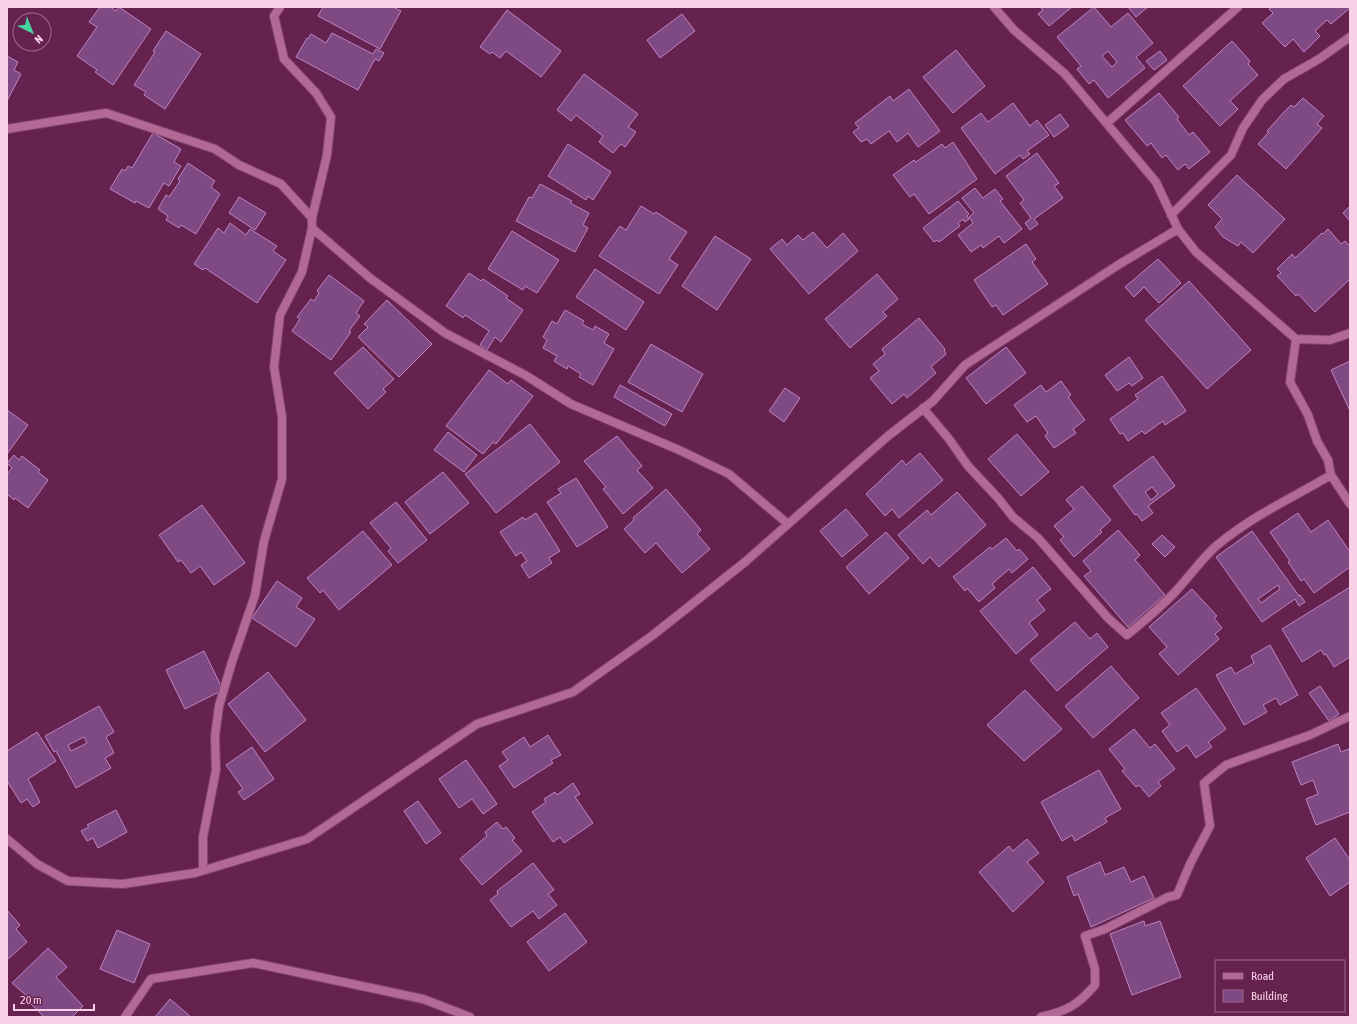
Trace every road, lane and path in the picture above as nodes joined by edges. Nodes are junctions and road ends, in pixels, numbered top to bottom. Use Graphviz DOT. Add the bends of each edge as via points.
graph roads {
  1 [pos="280,7"];
  2 [pos="994,7"];
  3 [pos="1238,7"];
  4 [pos="1350,37"];
  5 [pos="1107,123"];
  6 [pos="7,129"];
  7 [pos="1171,214"];
  8 [pos="312,218"];
  9 [pos="312,228"];
  10 [pos="1178,229"];
  11 [pos="1350,333"];
  12 [pos="1296,340"];
  13 [pos="923,408"];
  14 [pos="1331,475"];
  15 [pos="1350,504"];
  16 [pos="788,524"];
  17 [pos="1350,716"];
  18 [pos="7,839"];
  19 [pos="203,870"];
  20 [pos="125,1017"];
  21 [pos="470,1017"];
  22 [pos="1041,1017"];
  1 -- 8 [label="street" via="274,16 284,59 316,93 331,117 327,154"];
  2 -- 5 [label="street" via="1014,30 1065,74"];
  3 -- 5 [label="street"];
  4 -- 7 [label="street" via="1284,79 1262,100 1243,128 1231,155"];
  5 -- 7 [label="street" via="1156,182"];
  6 -- 8 [label="street" via="106,113 214,149 239,165 281,184"];
  7 -- 10 [label="street"];
  8 -- 9 [label="street"];
  9 -- 16 [label="street" via="370,278 445,334 531,378 571,404 729,474"];
  9 -- 19 [label="street" via="302,272 280,315 274,368 282,417 282,479 264,541 255,595 219,706 215,736 216,770 203,837"];
  10 -- 12 [label="street" via="1196,252"];
  10 -- 13 [label="street" via="965,364 933,401"];
  11 -- 12 [label="street" via="1330,340"];
  12 -- 14 [label="street" via="1290,382 1328,460"];
  13 -- 14 [label="street" via="968,466 1013,517 1038,538 1108,618 1127,635 1154,613 1196,566 1232,534 1252,519"];
  13 -- 16 [label="street"];
  14 -- 15 [label="street"];
  16 -- 19 [label="street" via="745,562 653,635 573,692 477,724 307,839"];
  17 -- 22 [label="street" via="1310,735 1226,765 1204,783 1210,826 1177,895 1085,936 1095,969 1095,985 1081,1001 1061,1012"];
  18 -- 19 [label="street" via="37,864 68,881 123,884"];
  20 -- 21 [label="street" via="151,979 253,963 423,999"];
}
